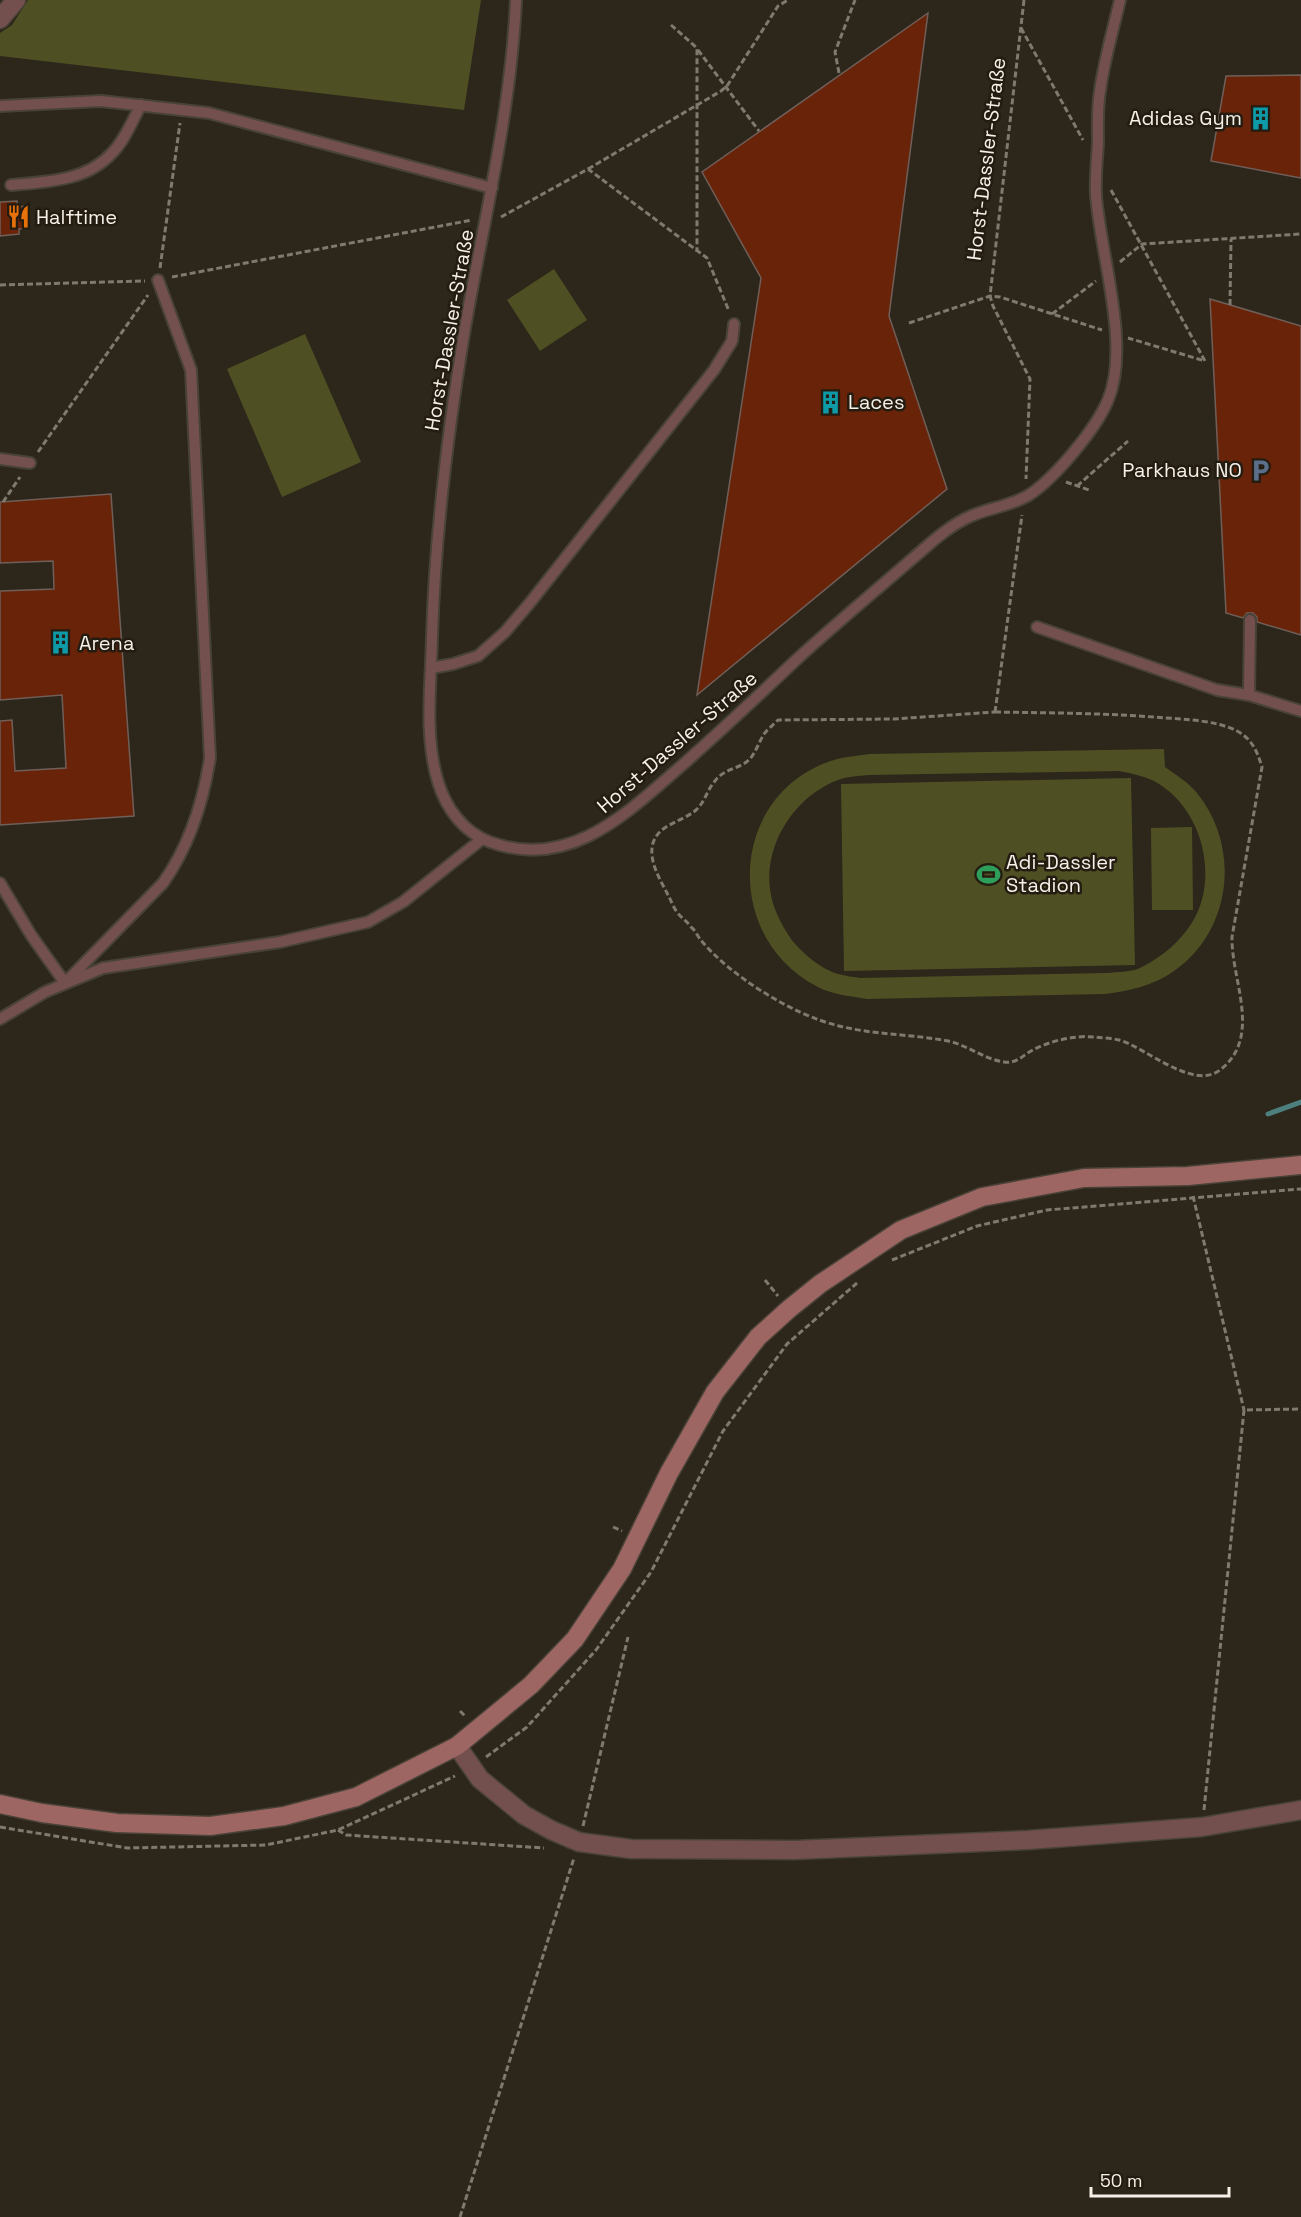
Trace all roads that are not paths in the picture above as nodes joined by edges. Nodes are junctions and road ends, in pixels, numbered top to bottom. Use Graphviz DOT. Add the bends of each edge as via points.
graph roads {
  1 [pos="16,0"];
  2 [pos="516,0"];
  3 [pos="1120,0"];
  4 [pos="0,19"];
  5 [pos="141,105"];
  6 [pos="0,106"];
  7 [pos="11,185"];
  8 [pos="492,188"];
  9 [pos="158,280"];
  10 [pos="734,324"];
  11 [pos="0,459"];
  12 [pos="30,463"];
  13 [pos="1250,620"];
  14 [pos="1037,627"];
  15 [pos="431,668"];
  16 [pos="1249,695"];
  17 [pos="1301,711"];
  18 [pos="482,839"];
  19 [pos="0,883"];
  20 [pos="64,983"];
  21 [pos="0,1019"];
  22 [pos="1301,1165"];
  23 [pos="457,1746"];
  24 [pos="0,1804"];
  25 [pos="1301,1810"];
  1 -- 4 [label="street"];
  2 -- 8 [label="lane, Horst-Dassler-Straße" via="512,58"];
  3 -- 18 [label="lane, Horst-Dassler-Straße" via="1100,91 1096,193 1115,334 1114,379 1106,404 1089,432 1050,477 1025,497 970,516 944,532 610,825 573,843 529,852"];
  5 -- 6 [label="lane" via="72,101"];
  5 -- 7 [label="lane" via="122,141 100,164 59,181"];
  5 -- 8 [label="lane" via="231,118"];
  8 -- 15 [label="lane, Horst-Dassler-Straße" via="465,326 445,463"];
  9 -- 20 [label="lane" via="191,370 210,758 200,812 174,868 148,900"];
  10 -- 15 [label="lane" via="732,341 714,370 529,604 478,656"];
  11 -- 12 [label="lane"];
  13 -- 16 [label="lane"];
  14 -- 16 [label="lane" via="1217,690"];
  15 -- 18 [label="lane, Horst-Dassler-Straße" via="430,719 438,782 454,816"];
  16 -- 17 [label="lane"];
  18 -- 20 [label="lane" via="403,902 368,922 280,942 103,968"];
  19 -- 20 [label="lane"];
  20 -- 21 [label="lane"];
  22 -- 23 [label="street" via="1188,1176 1084,1178 982,1197 901,1230 820,1284 758,1337 716,1392 669,1473 622,1569 575,1639 531,1686"];
  23 -- 24 [label="street" via="356,1797 284,1816 210,1826 117,1823"];
  23 -- 25 [label="street" via="480,1779 524,1815 579,1842 631,1849 795,1850 1028,1840 1202,1827"];
}
